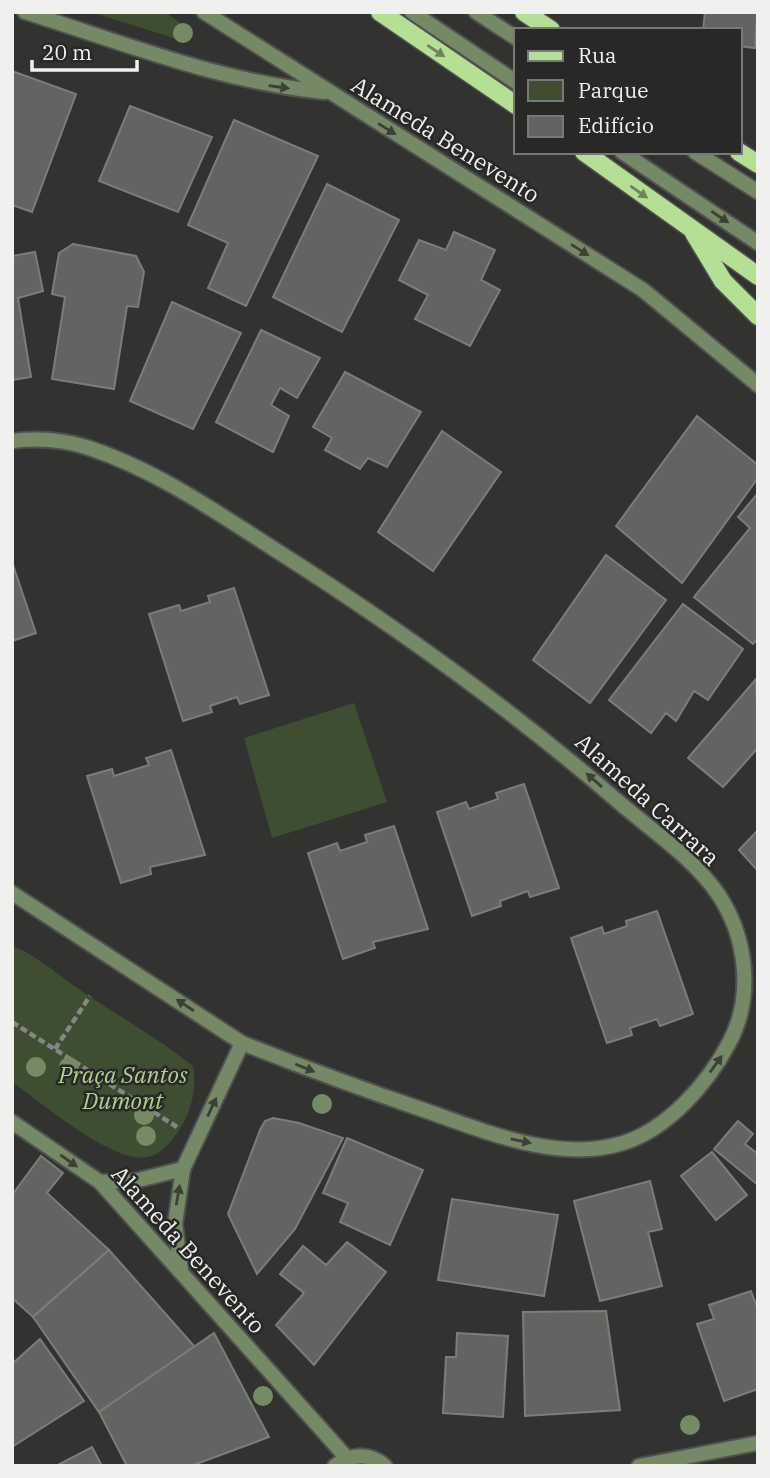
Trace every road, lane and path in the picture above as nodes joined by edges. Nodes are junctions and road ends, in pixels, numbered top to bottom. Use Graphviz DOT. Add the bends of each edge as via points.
graph roads {
  1 [pos="25,12"];
  2 [pos="204,12"];
  3 [pos="380,12"];
  4 [pos="412,12"];
  5 [pos="476,12"];
  6 [pos="524,12"];
  7 [pos="548,28"];
  8 [pos="514,37"];
  9 [pos="514,81"];
  10 [pos="329,93"];
  11 [pos="514,104"];
  12 [pos="587,154"];
  13 [pos="625,154"];
  14 [pos="698,154"];
  15 [pos="742,154"];
  16 [pos="758,164"];
  17 [pos="758,192"];
  18 [pos="690,227"];
  19 [pos="758,243"];
  20 [pos="758,275"];
  21 [pos="758,316"];
  22 [pos="758,384"];
  23 [pos="12,441"];
  24 [pos="12,893"];
  25 [pos="90,996"];
  26 [pos="12,1022"];
  27 [pos="242,1042"];
  28 [pos="55,1049"];
  29 [pos="12,1122"];
  30 [pos="179,1130"];
  31 [pos="183,1169"];
  32 [pos="100,1182"];
  33 [pos="181,1270"];
  34 [pos="758,1443"];
  35 [pos="340,1462"];
  36 [pos="656,1465"];
  37 [pos="385,1466"];
  38 [pos="639,1466"];
  1 -- 10 [label="street, Alameda Benevento, one-way" via="210,71 272,87"];
  2 -- 10 [label="street"];
  3 -- 11 [label="main road, one-way"];
  4 -- 9 [label="street"];
  5 -- 8 [label="street"];
  6 -- 7 [label="main road"];
  10 -- 22 [label="street, Alameda Benevento, one-way" via="643,289"];
  12 -- 18 [label="main road, one-way"];
  13 -- 19 [label="street, one-way"];
  14 -- 17 [label="street"];
  15 -- 16 [label="main road"];
  18 -- 20 [label="main road"];
  18 -- 21 [label="main road" via="723,281"];
  27 -- 23 [label="street, Alameda Carrara, one-way" via="344,1083 518,1141 584,1148 623,1143 676,1111 718,1064 736,1031 746,969 737,932 719,895 692,865 555,746 346,595 189,494 138,470 88,447 35,438"];
  27 -- 24 [label="street, Alameda Carrara, one-way"];
  25 -- 28 [label="path"];
  26 -- 28 [label="path"];
  31 -- 27 [label="street, one-way"];
  28 -- 30 [label="path"];
  29 -- 32 [label="street, Alameda Benevento, one-way"];
  31 -- 32 [label="street" via="134,1181"];
  33 -- 31 [label="street, one-way" via="175,1224"];
  32 -- 33 [label="street, Alameda Benevento"];
  33 -- 35 [label="street, Alameda Benevento" via="315,1425"];
  34 -- 36 [label="street"];
  35 -- 37 [label="street" via="371,1457"];
  36 -- 38 [label="street"];
}
